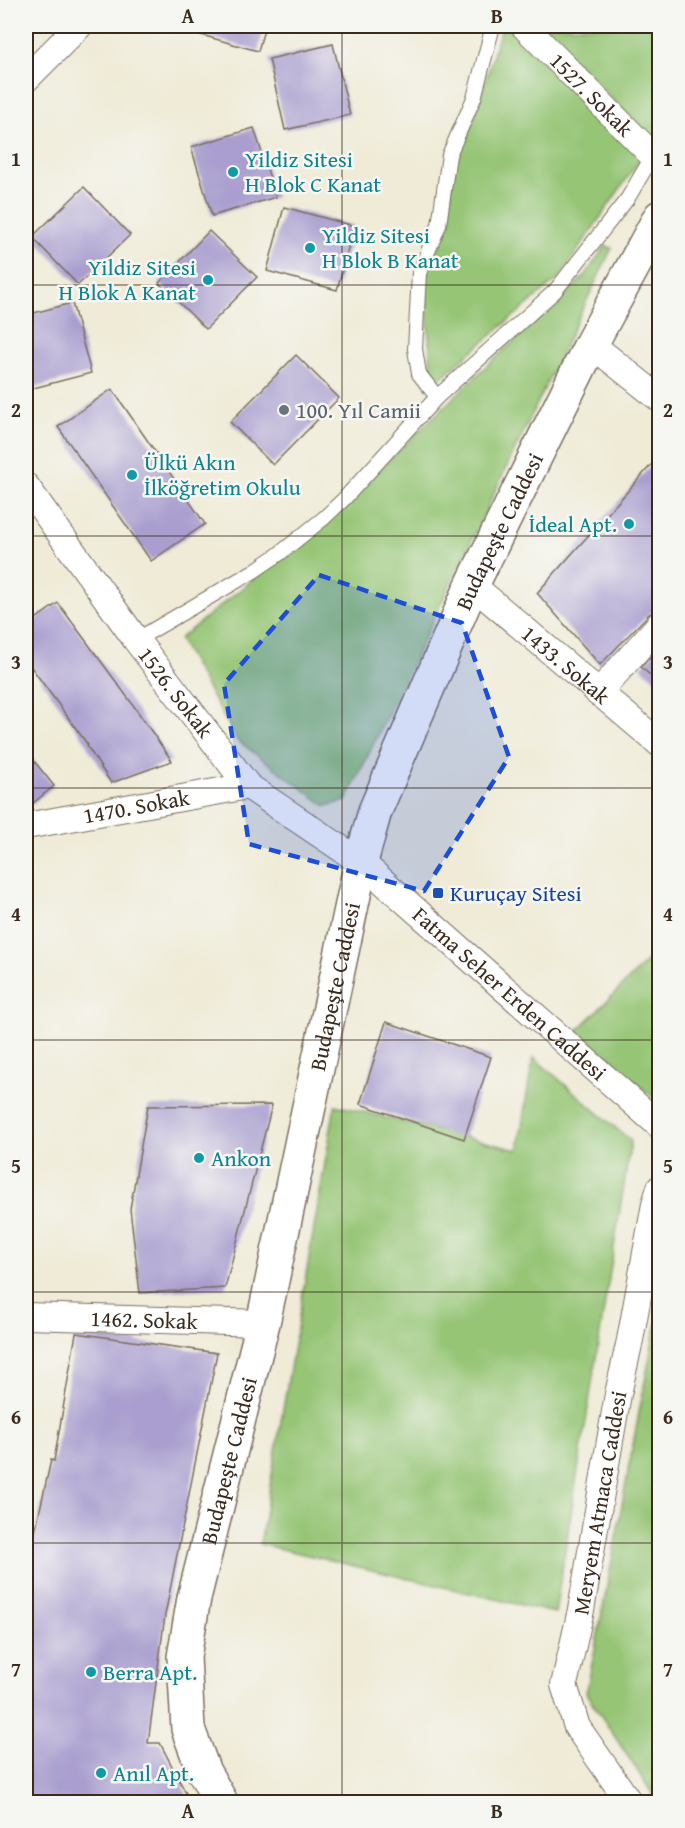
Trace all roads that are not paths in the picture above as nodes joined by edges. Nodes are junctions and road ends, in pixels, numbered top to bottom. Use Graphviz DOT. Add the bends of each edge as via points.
graph roads {
  1 [pos="79,26"];
  2 [pos="493,26"];
  3 [pos="524,26"];
  4 [pos="26,79"];
  5 [pos="656,160"];
  6 [pos="660,217"];
  7 [pos="591,344"];
  8 [pos="437,397"];
  9 [pos="660,399"];
  10 [pos="26,486"];
  11 [pos="472,585"];
  12 [pos="660,624"];
  13 [pos="136,640"];
  14 [pos="598,693"];
  15 [pos="660,744"];
  16 [pos="248,786"];
  17 [pos="26,826"];
  18 [pos="361,862"];
  19 [pos="660,1126"];
  20 [pos="660,1188"];
  21 [pos="26,1316"];
  22 [pos="263,1323"];
  23 [pos="221,1803"];
  24 [pos="629,1803"];
  1 -- 4 [label="street"];
  2 -- 8 [label="lane" via="474,98 449,155 439,225 419,273 415,349 419,374"];
  3 -- 5 [label="street, 1527. Sokak"];
  5 -- 8 [label="lane" via="555,291"];
  6 -- 7 [label="street, Budapeşte Caddesi"];
  7 -- 9 [label="street"];
  7 -- 11 [label="street, Budapeşte Caddesi"];
  8 -- 13 [label="lane" via="344,499 303,536 254,571"];
  10 -- 13 [label="street, 1526. Sokak"];
  11 -- 14 [label="street, 1433. Sokak"];
  11 -- 18 [label="street, Budapeşte Caddesi" via="375,811"];
  12 -- 14 [label="street"];
  13 -- 16 [label="street, 1526. Sokak"];
  14 -- 15 [label="street, 1433. Sokak"];
  16 -- 17 [label="street, 1470. Sokak"];
  16 -- 18 [label="street, 1526. Sokak"];
  18 -- 19 [label="street, Fatma Seher Erden Caddesi"];
  18 -- 22 [label="street, Budapeşte Caddesi"];
  20 -- 24 [label="street, Meryem Atmaca Caddesi" via="564,1685 577,1727"];
  21 -- 22 [label="street, 1462. Sokak"];
  22 -- 23 [label="street, Budapeşte Caddesi" via="194,1598 184,1657 188,1729"];
}
